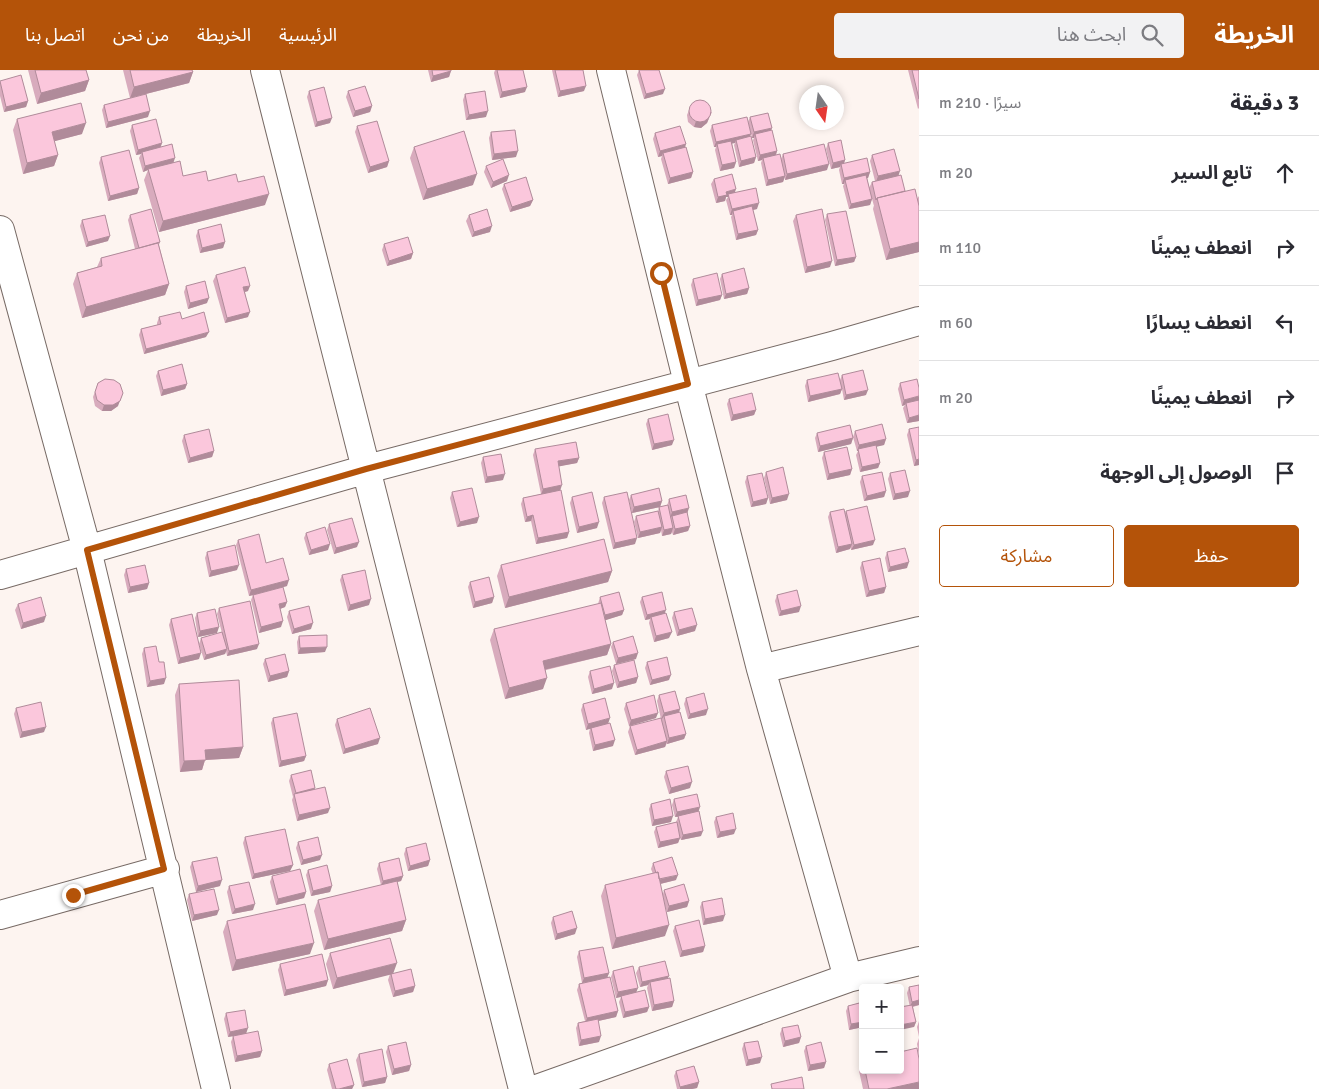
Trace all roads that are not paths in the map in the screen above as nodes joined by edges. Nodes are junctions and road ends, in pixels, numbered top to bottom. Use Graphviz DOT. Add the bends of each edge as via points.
graph roads {
  1 [pos="265,70"];
  2 [pos="611,70"];
  3 [pos="0,231"];
  4 [pos="919,321"];
  5 [pos="688,384"];
  6 [pos="366,469"];
  7 [pos="87,550"];
  8 [pos="0,575"];
  9 [pos="919,631"];
  10 [pos="761,669"];
  11 [pos="164,869"];
  12 [pos="0,915"];
  13 [pos="919,961"];
  14 [pos="848,978"];
  15 [pos="216,1089"];
  16 [pos="523,1089"];
  17 [pos="537,1089"];
  1 -- 6 [label="street"];
  2 -- 5 [label="street"];
  3 -- 7 [label="street"];
  4 -- 5 [label="street"];
  5 -- 6 [label="street"];
  5 -- 10 [label="street"];
  6 -- 7 [label="street"];
  6 -- 16 [label="street"];
  7 -- 8 [label="street"];
  7 -- 11 [label="street"];
  9 -- 10 [label="street"];
  10 -- 14 [label="street"];
  11 -- 12 [label="street"];
  11 -- 15 [label="street"];
  13 -- 14 [label="street"];
  14 -- 17 [label="street"];
}
